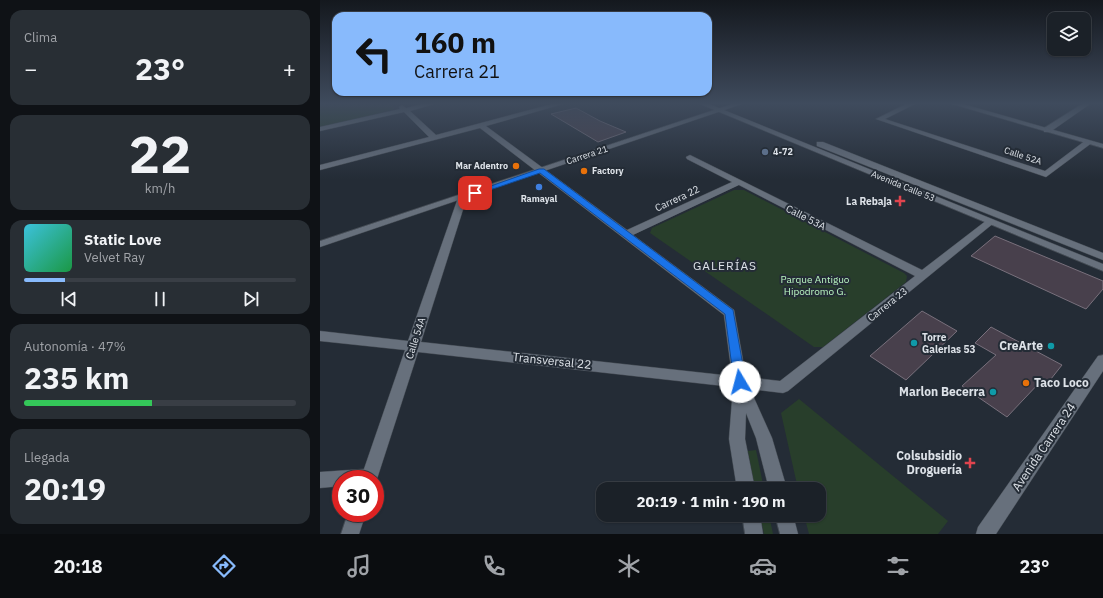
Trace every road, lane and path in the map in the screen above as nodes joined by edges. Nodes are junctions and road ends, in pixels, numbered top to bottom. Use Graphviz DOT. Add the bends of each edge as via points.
graph roads {
  1 [pos="426,129"];
  2 [pos="467,129"];
  3 [pos="486,129"];
  4 [pos="659,129"];
  5 [pos="769,129"];
  6 [pos="782,129"];
  7 [pos="910,129"];
  8 [pos="1043,129"];
  9 [pos="1047,130"];
  10 [pos="435,138"];
  11 [pos="1089,142"];
  12 [pos="1103,146"];
  13 [pos="690,157"];
  14 [pos="320,168"];
  15 [pos="541,170"];
  16 [pos="738,182"];
  17 [pos="462,197"];
  18 [pos="990,222"];
  19 [pos="626,234"];
  20 [pos="320,244"];
  21 [pos="1103,257"];
  22 [pos="1103,268"];
  23 [pos="923,275"];
  24 [pos="320,336"];
  25 [pos="412,346"];
  26 [pos="1103,360"];
  27 [pos="740,382"];
  28 [pos="784,387"];
  29 [pos="371,470"];
  30 [pos="332,479"];
  31 [pos="320,480"];
  32 [pos="745,482"];
  33 [pos="776,482"];
  34 [pos="354,522"];
  35 [pos="752,522"];
  36 [pos="786,522"];
  37 [pos="350,534"];
  38 [pos="754,534"];
  39 [pos="789,534"];
  40 [pos="985,534"];
  1 -- 10 [label="street"];
  2 -- 10 [label="street"];
  3 -- 15 [label="street"];
  4 -- 15 [label="street, Carrera 21"];
  5 -- 18 [label="street, Avenida Calle 53"];
  6 -- 21 [label="street, Avenida Calle 53"];
  7 -- 11 [label="street, Calle 52A" via="1046,174"];
  8 -- 9 [label="street"];
  9 -- 11 [label="street"];
  10 -- 14 [label="street"];
  11 -- 12 [label="street"];
  13 -- 16 [label="street, Calle 53A"];
  15 -- 17 [label="street, Carrera 21"];
  15 -- 19 [label="street"];
  16 -- 19 [label="street, Carrera 22"];
  16 -- 23 [label="street, Calle 53A"];
  17 -- 20 [label="street, Carrera 21"];
  17 -- 25 [label="street, Calle 54A"];
  18 -- 22 [label="street, Avenida Calle 53"];
  18 -- 23 [label="street, Carrera 23"];
  19 -- 27 [label="street" via="730,313"];
  23 -- 28 [label="street, Carrera 23"];
  24 -- 25 [label="street, Transversal 22"];
  25 -- 27 [label="street, Transversal 22"];
  25 -- 29 [label="street, Calle 54A"];
  26 -- 40 [label="street, Avenida Carrera 24"];
  27 -- 28 [label="street, Transversal 22"];
  27 -- 32 [label="street" via="737,439"];
  27 -- 33 [label="street" via="764,438"];
  30 -- 31 [label="street"];
  34 -- 37 [label="street"];
  35 -- 38 [label="street"];
  36 -- 39 [label="street"];
}
